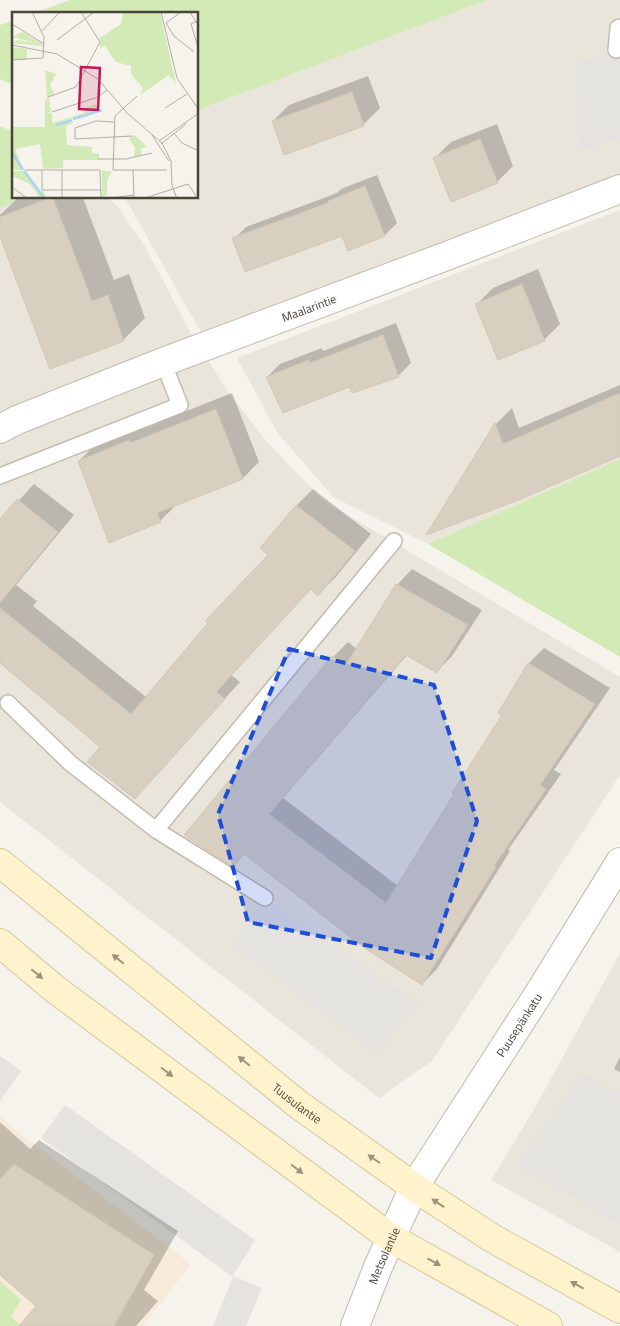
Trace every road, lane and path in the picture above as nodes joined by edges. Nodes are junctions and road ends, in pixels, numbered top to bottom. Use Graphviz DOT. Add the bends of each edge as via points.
graph roads {
  1 [pos="620,27"];
  2 [pos="616,50"];
  3 [pos="620,189"];
  4 [pos="163,362"];
  5 [pos="0,429"];
  6 [pos="0,476"];
  7 [pos="394,541"];
  8 [pos="8,703"];
  9 [pos="156,830"];
  10 [pos="620,862"];
  11 [pos="0,864"];
  12 [pos="265,898"];
  13 [pos="0,943"];
  14 [pos="414,1187"];
  15 [pos="391,1238"];
  16 [pos="620,1309"];
  17 [pos="355,1326"];
  18 [pos="548,1326"];
  1 -- 2 [label="lane"];
  3 -- 4 [label="street, Maalarintie"];
  4 -- 5 [label="street, Maalarintie"];
  4 -- 6 [label="lane" via="180,405"];
  7 -- 9 [label="lane"];
  8 -- 9 [label="lane" via="70,763"];
  9 -- 12 [label="lane"];
  10 -- 14 [label="street, Puusepänkatu"];
  14 -- 11 [label="main road, Tuusulantie, one-way" via="299,1105"];
  13 -- 15 [label="main road, one-way" via="56,990"];
  14 -- 15 [label="street, Metsolantie"];
  16 -- 14 [label="main road, Tuusulantie, one-way" via="492,1238"];
  15 -- 17 [label="street, Metsolantie"];
  15 -- 18 [label="main road, one-way"];
}
